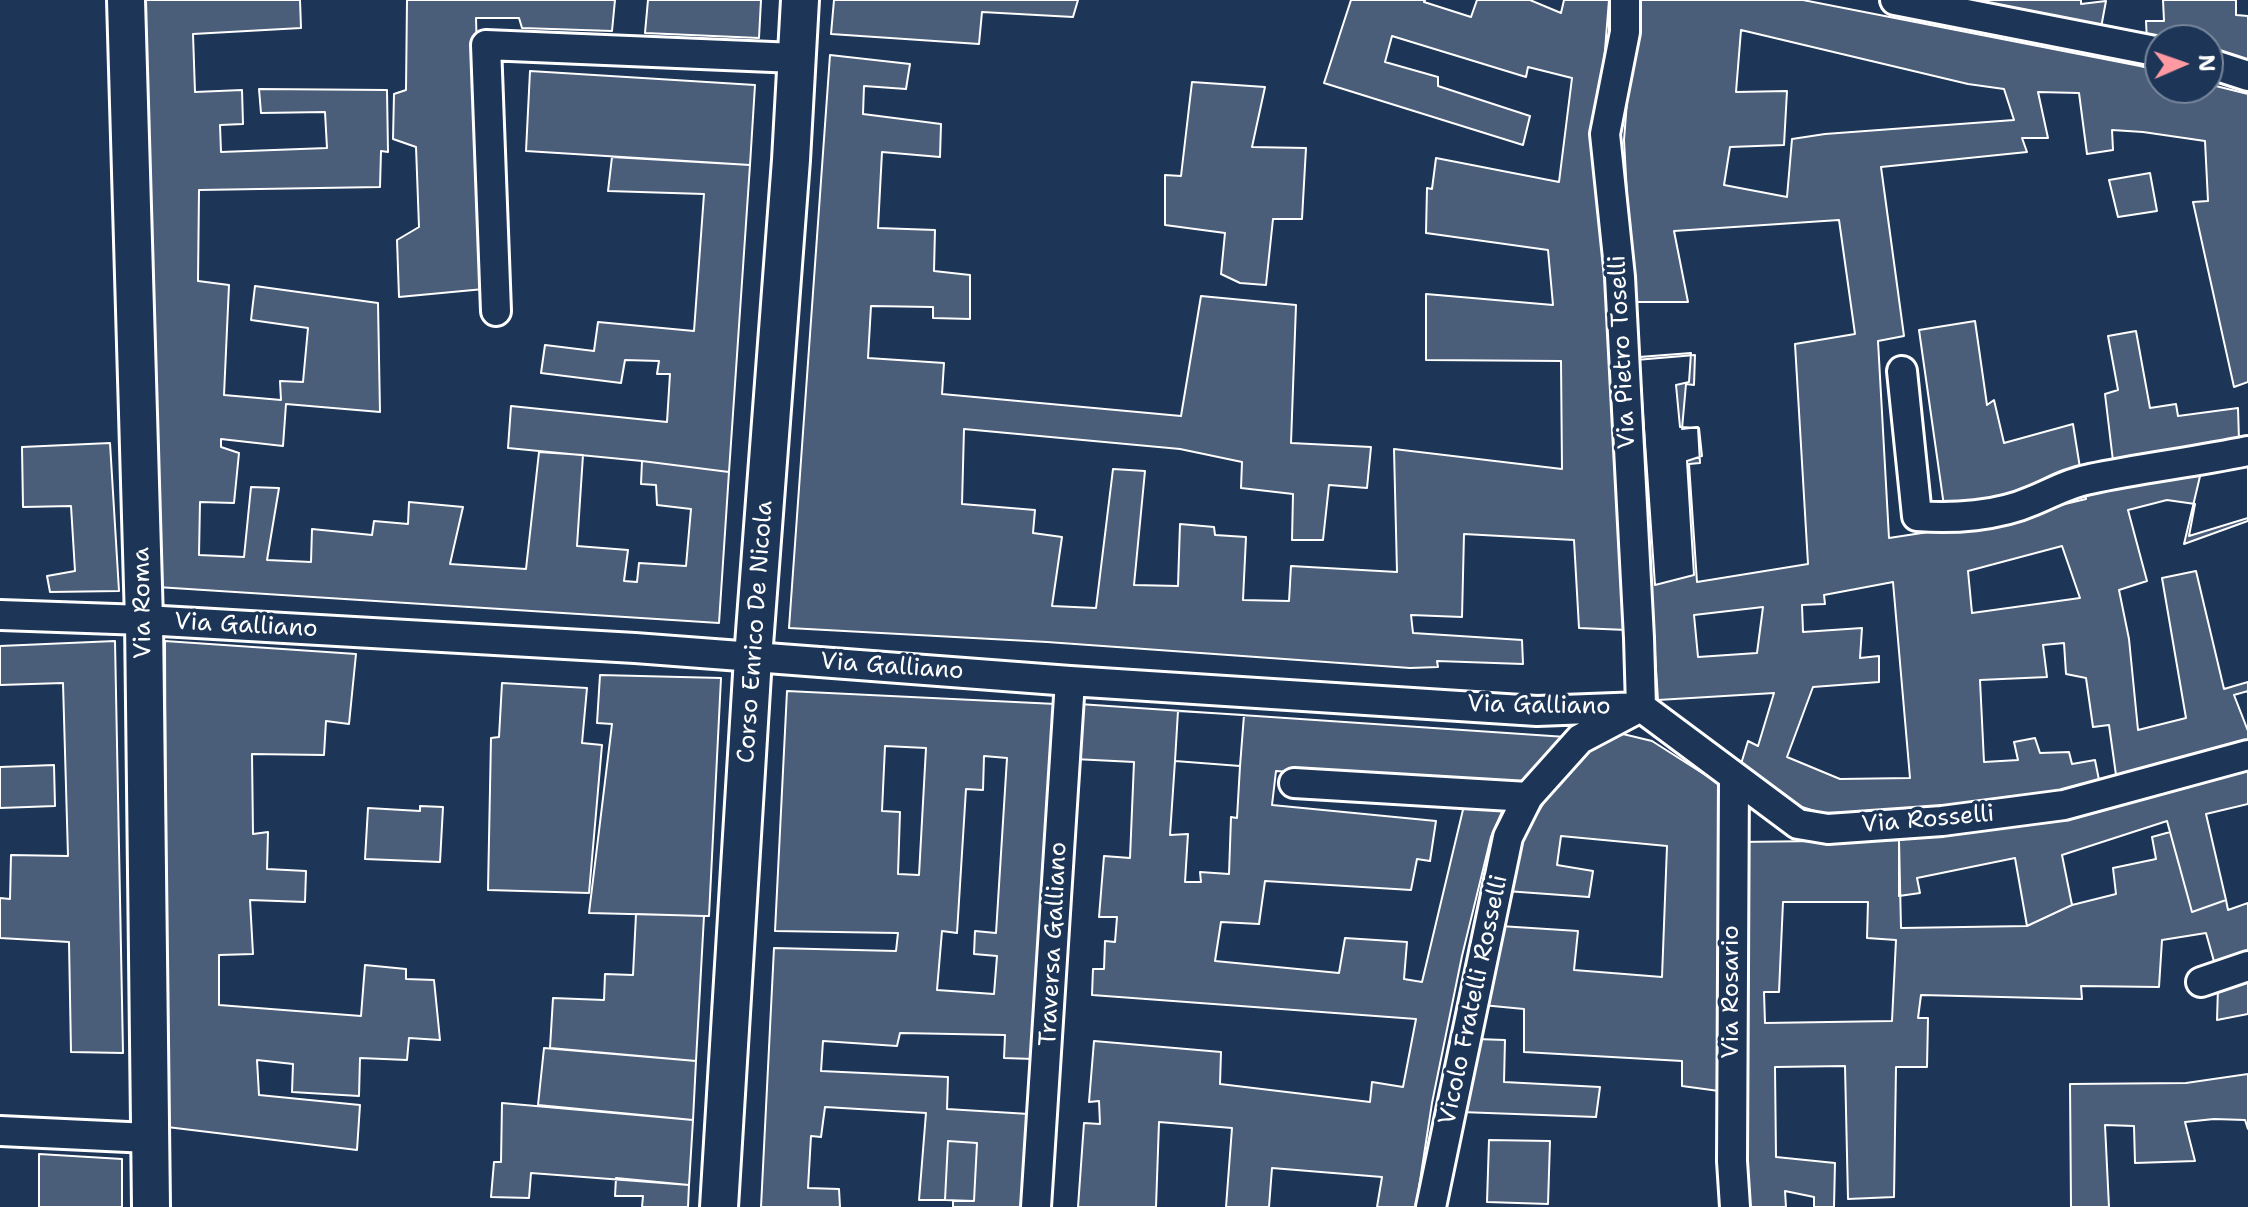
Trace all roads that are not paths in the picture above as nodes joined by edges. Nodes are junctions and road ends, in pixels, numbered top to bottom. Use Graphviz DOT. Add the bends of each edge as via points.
graph roads {
  1 [pos="126,0"];
  2 [pos="800,0"];
  3 [pos="1625,0"];
  4 [pos="1895,0"];
  5 [pos="2144,49"];
  6 [pos="796,58"];
  7 [pos="2224,68"];
  8 [pos="2248,76"];
  9 [pos="496,311"];
  10 [pos="1902,371"];
  11 [pos="2248,451"];
  12 [pos="0,615"];
  13 [pos="144,620"];
  14 [pos="753,658"];
  15 [pos="1070,681"];
  16 [pos="1641,707"];
  17 [pos="2248,755"];
  18 [pos="1734,777"];
  19 [pos="1294,783"];
  20 [pos="1528,797"];
  21 [pos="2248,966"];
  22 [pos="2201,982"];
  23 [pos="0,1131"];
  24 [pos="149,1138"];
  25 [pos="151,1207"];
  26 [pos="719,1207"];
  27 [pos="1036,1207"];
  28 [pos="1431,1207"];
  29 [pos="1735,1207"];
  1 -- 13 [label="street, Via Roma"];
  2 -- 6 [label="street, Corso Enrico De Nicola"];
  3 -- 16 [label="street, Via Pietro Toselli" via="1625,32 1605,134 1620,277"];
  4 -- 5 [label="street"];
  6 -- 9 [label="street" via="486,45"];
  6 -- 14 [label="street, Corso Enrico De Nicola"];
  7 -- 8 [label="street"];
  10 -- 11 [label="street" via="1917,516 1990,512 2089,479"];
  12 -- 13 [label="street, Via Galliano"];
  13 -- 14 [label="street, Via Galliano"];
  13 -- 24 [label="street, Via Roma"];
  14 -- 15 [label="street, Via Galliano"];
  14 -- 26 [label="street, Corso Enrico De Nicola"];
  15 -- 16 [label="street, Via Galliano" via="1537,711"];
  15 -- 27 [label="street, Traversa Galliano"];
  16 -- 18 [label="street, Via Rosselli"];
  16 -- 20 [label="street, Vicolo Fratelli Rosselli" via="1580,739"];
  17 -- 18 [label="street, Via Rosselli" via="2064,805 1828,829 1798,824"];
  18 -- 29 [label="street, Via Rosario"];
  19 -- 20 [label="street"];
  20 -- 28 [label="street, Vicolo Fratelli Rosselli" via="1508,837"];
  21 -- 22 [label="street"];
  23 -- 24 [label="street"];
  24 -- 25 [label="street, Via Roma"];
}
